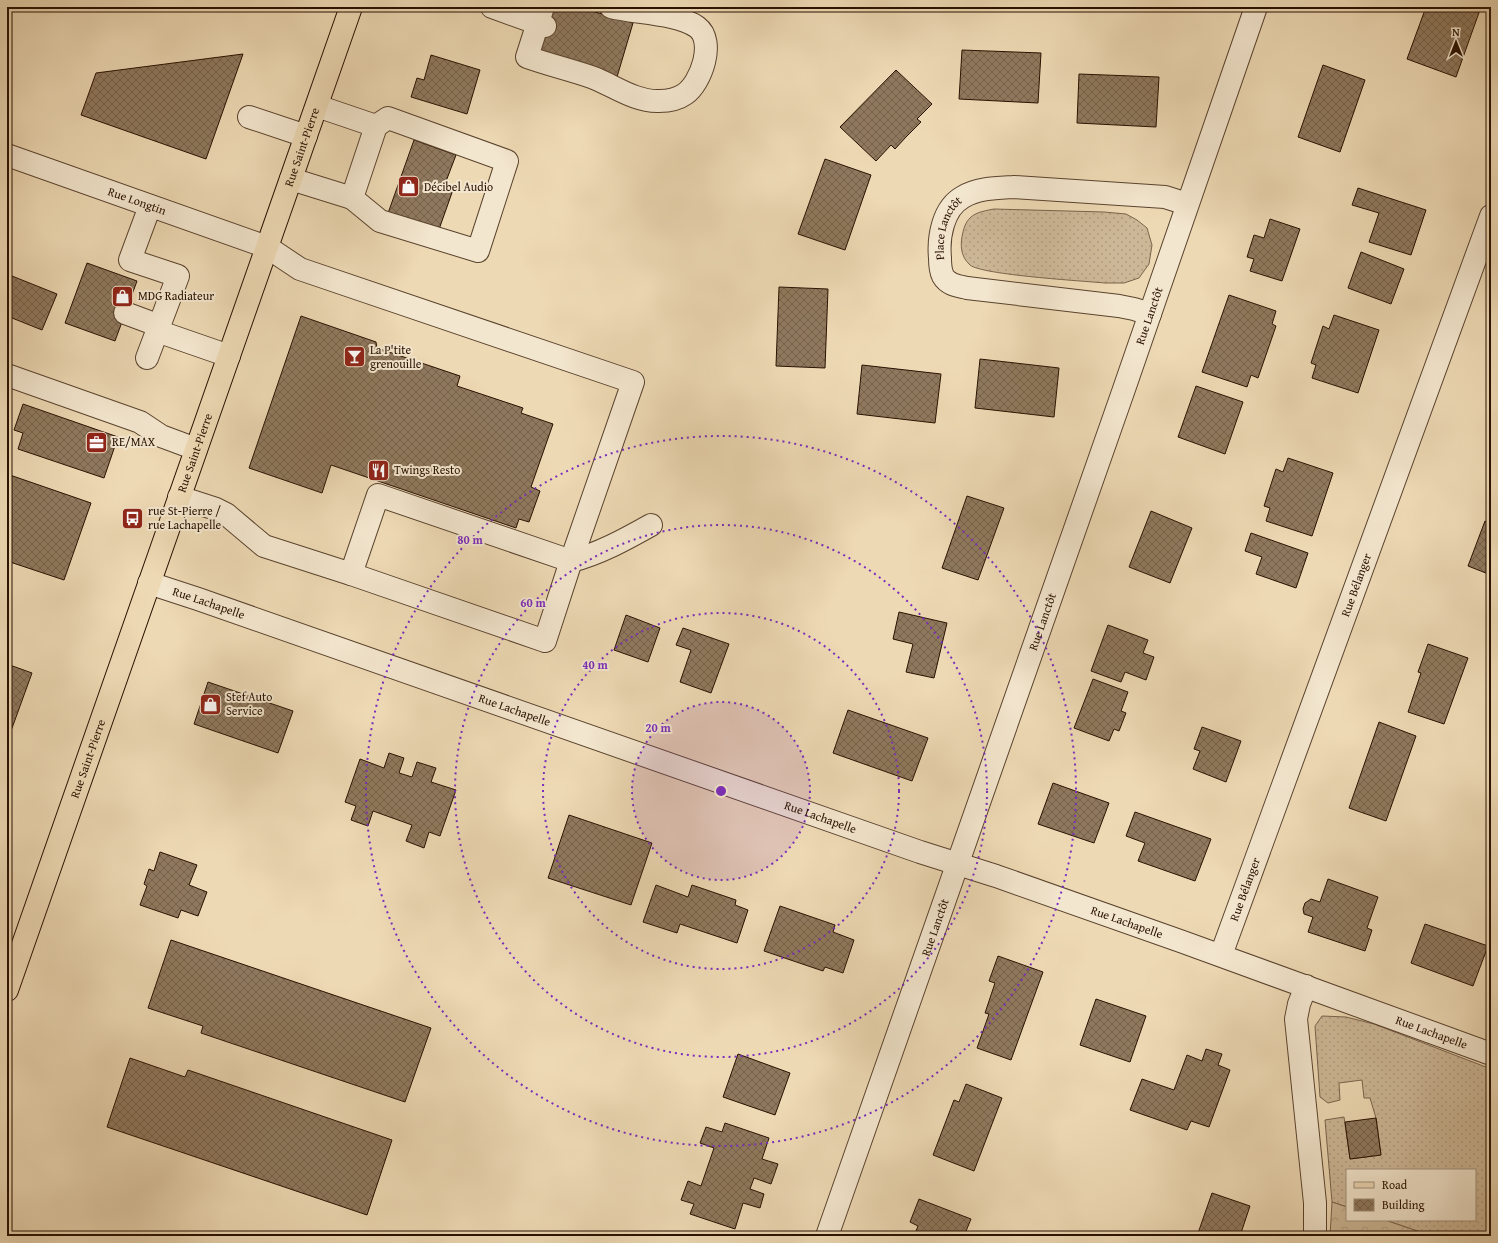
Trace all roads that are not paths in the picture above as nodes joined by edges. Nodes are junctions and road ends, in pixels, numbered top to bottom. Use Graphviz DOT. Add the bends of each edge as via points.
graph roads {
  1 [pos="351,7"];
  2 [pos="492,7"];
  3 [pos="611,7"];
  4 [pos="1256,7"];
  5 [pos="542,19"];
  6 [pos="317,106"];
  7 [pos="249,117"];
  8 [pos="376,126"];
  9 [pos="306,136"];
  10 [pos="7,155"];
  11 [pos="291,179"];
  12 [pos="352,198"];
  13 [pos="1187,204"];
  14 [pos="150,206"];
  15 [pos="1491,216"];
  16 [pos="267,247"];
  17 [pos="1150,314"];
  18 [pos="122,321"];
  19 [pos="155,339"];
  20 [pos="229,356"];
  21 [pos="7,375"];
  22 [pos="196,449"];
  23 [pos="179,497"];
  24 [pos="651,525"];
  25 [pos="571,561"];
  26 [pos="351,574"];
  27 [pos="149,583"];
  28 [pos="958,864"];
  29 [pos="1221,955"];
  30 [pos="1306,986"];
  31 [pos="7,990"];
  32 [pos="1491,1054"];
  33 [pos="827,1236"];
  34 [pos="1315,1236"];
  1 -- 6 [label="main road, Rue Saint-Pierre"];
  2 -- 5 [label="street"];
  3 -- 5 [label="street" via="675,18 702,31 706,54 695,83 686,94 677,99 658,101 632,96 594,78 527,57"];
  4 -- 13 [label="street, Rue Lanctôt"];
  6 -- 8 [label="street"];
  6 -- 9 [label="main road, Rue Saint-Pierre"];
  7 -- 9 [label="street"];
  8 -- 12 [label="street"];
  8 -- 12 [label="street" via="388,118 507,161 478,251 380,221"];
  9 -- 11 [label="main road, Rue Saint-Pierre"];
  10 -- 14 [label="street, Rue Longtin"];
  11 -- 12 [label="street"];
  11 -- 16 [label="main road, Rue Saint-Pierre"];
  13 -- 17 [label="street, Rue Lanctôt"];
  13 -- 17 [label="street, Place Lanctôt" via="1164,197 1014,187 991,188 962,197 944,219 940,235 940,269 951,284 1119,306"];
  14 -- 16 [label="street, Rue Longtin"];
  14 -- 19 [label="street" via="130,260 178,276"];
  15 -- 29 [label="street, Rue Bélanger"];
  16 -- 20 [label="main road, Rue Saint-Pierre"];
  16 -- 25 [label="street, Rue Longtin" via="300,269 633,382"];
  17 -- 28 [label="street, Rue Lanctôt"];
  18 -- 19 [label="street"];
  19 -- 20 [label="street"];
  20 -- 22 [label="main road, Rue Saint-Pierre"];
  21 -- 22 [label="street" via="140,422 161,436"];
  22 -- 23 [label="main road, Rue Saint-Pierre"];
  23 -- 26 [label="street" via="226,514 264,546"];
  23 -- 27 [label="main road, Rue Saint-Pierre"];
  24 -- 25 [label="street" via="584,558"];
  25 -- 26 [label="street" via="378,495"];
  25 -- 26 [label="street" via="545,641"];
  27 -- 28 [label="street, Rue Lachapelle"];
  27 -- 31 [label="main road, Rue Saint-Pierre"];
  28 -- 29 [label="street, Rue Lachapelle"];
  28 -- 33 [label="street, Rue Lanctôt"];
  29 -- 30 [label="street, Rue Lachapelle"];
  30 -- 32 [label="street, Rue Lachapelle"];
  30 -- 34 [label="street" via="1296,1020 1315,1203"];
}
